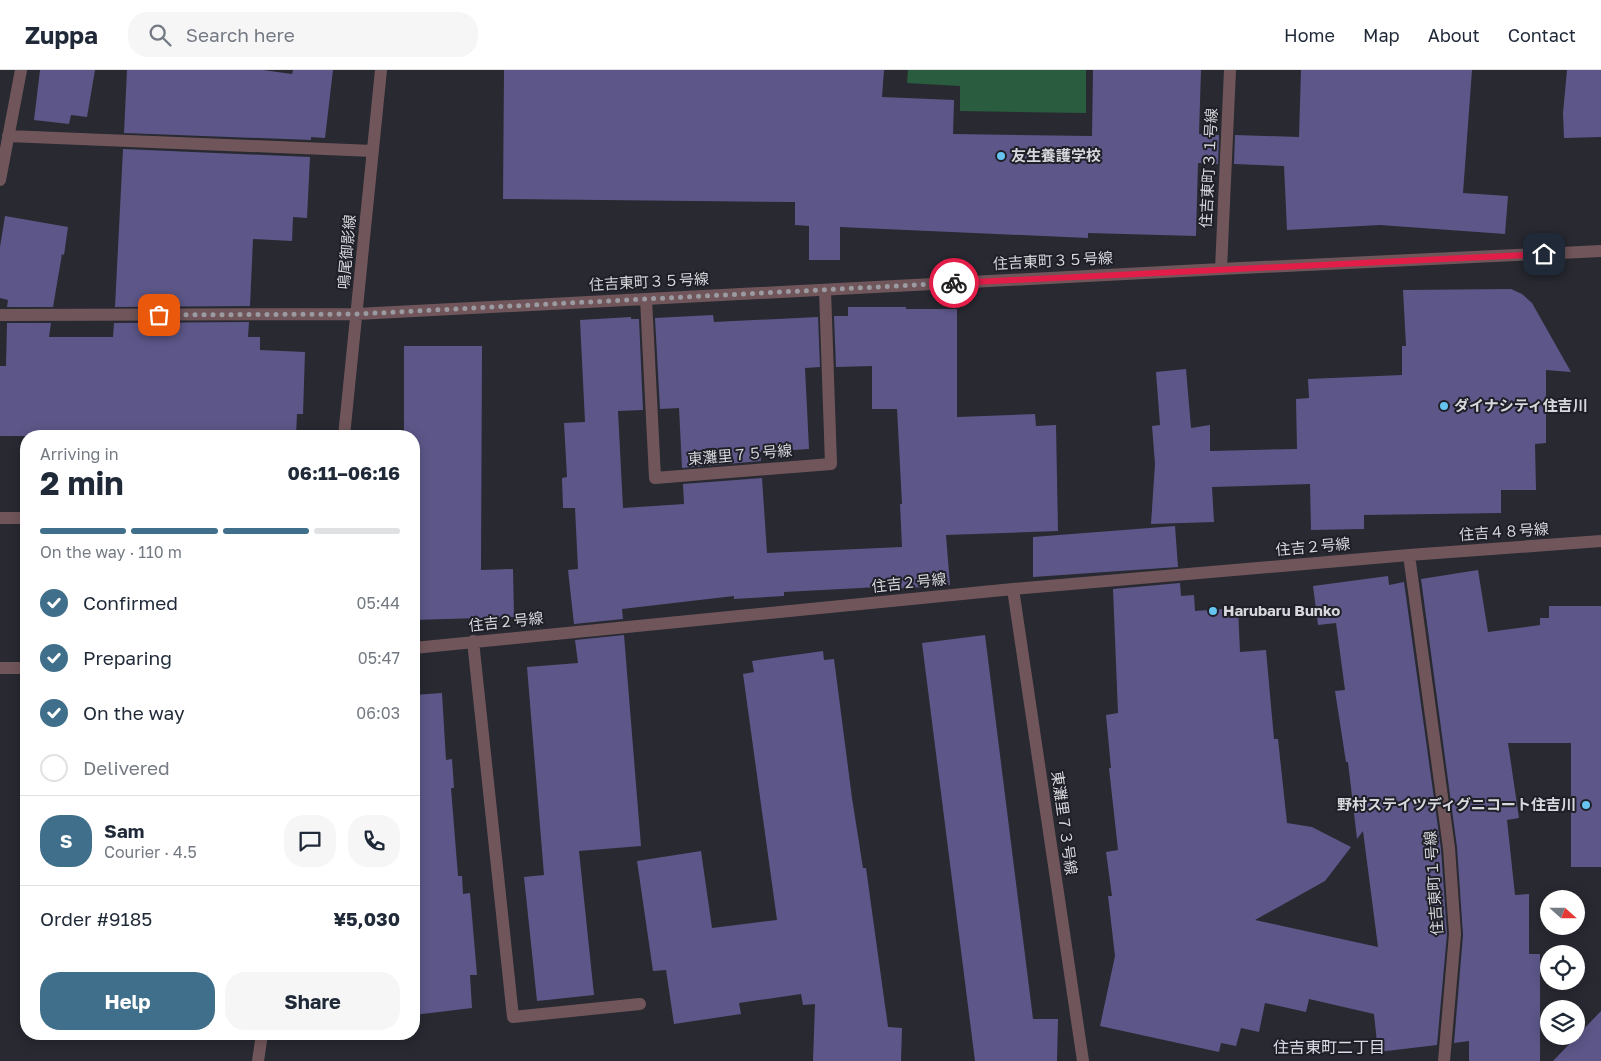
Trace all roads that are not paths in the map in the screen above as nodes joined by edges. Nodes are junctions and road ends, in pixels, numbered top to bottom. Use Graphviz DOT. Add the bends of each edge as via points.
graph roads {
  1 [pos="20,70"];
  2 [pos="381,70"];
  3 [pos="1230,70"];
  4 [pos="8,136"];
  5 [pos="373,151"];
  6 [pos="0,180"];
  7 [pos="1601,251"];
  8 [pos="1221,269"];
  9 [pos="825,290"];
  10 [pos="646,299"];
  11 [pos="358,314"];
  12 [pos="0,315"];
  13 [pos="345,430"];
  14 [pos="0,518"];
  15 [pos="20,518"];
  16 [pos="1601,541"];
  17 [pos="1409,555"];
  18 [pos="1013,589"];
  19 [pos="473,641"];
  20 [pos="420,647"];
  21 [pos="0,668"];
  22 [pos="20,668"];
  23 [pos="640,1004"];
  24 [pos="261,1040"];
  25 [pos="258,1061"];
  26 [pos="1083,1061"];
  27 [pos="1444,1061"];
  1 -- 4 [label="street"];
  2 -- 5 [label="street, 鳴尾御影線"];
  3 -- 8 [label="street, 住吉東町３１号線"];
  4 -- 5 [label="street"];
  4 -- 6 [label="street"];
  5 -- 11 [label="street, 鳴尾御影線"];
  7 -- 8 [label="street, 住吉東町３５号線"];
  8 -- 9 [label="street, 住吉東町３５号線"];
  9 -- 10 [label="street, 住吉東町３５号線"];
  9 -- 10 [label="street, 東灘里７５号線" via="831,464 655,478"];
  10 -- 11 [label="street, 住吉東町３５号線"];
  11 -- 12 [label="street, 住吉東町３５号線"];
  11 -- 13 [label="street, 鳴尾御影線"];
  14 -- 15 [label="street"];
  16 -- 17 [label="street, 住吉４８号線"];
  17 -- 18 [label="street, 住吉２号線"];
  17 -- 27 [label="street, 住吉東町１号線" via="1449,848 1454,934"];
  18 -- 19 [label="street, 住吉２号線"];
  18 -- 26 [label="street, 東灘里７３号線"];
  19 -- 20 [label="street, 住吉２号線"];
  19 -- 23 [label="street" via="513,1017"];
  21 -- 22 [label="street"];
  24 -- 25 [label="street"];
}
